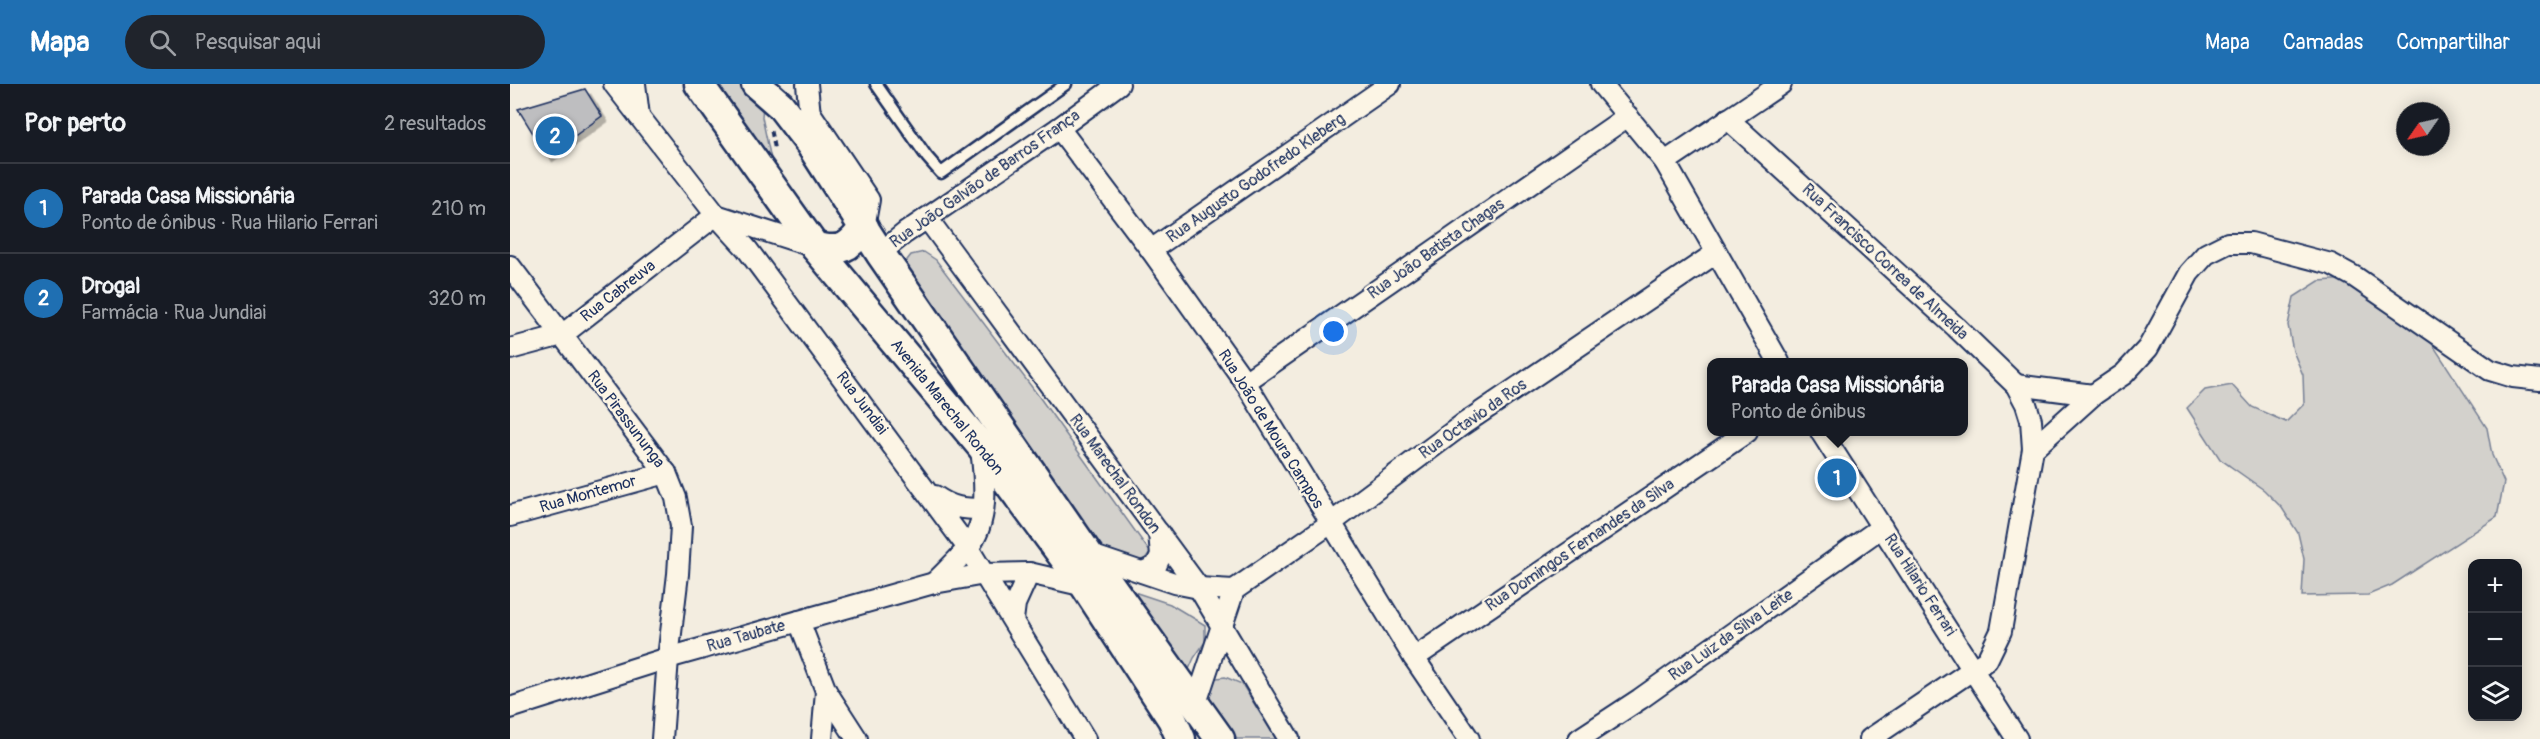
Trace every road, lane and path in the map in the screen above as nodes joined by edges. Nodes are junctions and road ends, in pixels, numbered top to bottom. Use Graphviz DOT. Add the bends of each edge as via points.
graph roads {
  1 [pos="614,84"];
  2 [pos="635,84"];
  3 [pos="699,84"];
  4 [pos="756,84"];
  5 [pos="807,84"];
  6 [pos="876,84"];
  7 [pos="1066,84"];
  8 [pos="1119,84"];
  9 [pos="1390,84"];
  10 [pos="1601,84"];
  11 [pos="1781,84"];
  12 [pos="780,105"];
  13 [pos="811,114"];
  14 [pos="639,116"];
  15 [pos="1628,116"];
  16 [pos="1728,119"];
  17 [pos="1059,128"];
  18 [pos="810,144"];
  19 [pos="775,155"];
  20 [pos="1665,162"];
  21 [pos="716,215"];
  22 [pos="927,218"];
  23 [pos="864,226"];
  24 [pos="1151,250"];
  25 [pos="880,253"];
  26 [pos="1716,253"];
  27 [pos="822,256"];
  28 [pos="510,266"];
  29 [pos="562,334"];
  30 [pos="510,349"];
  31 [pos="1776,358"];
  32 [pos="2540,380"];
  33 [pos="1245,382"];
  34 [pos="2016,385"];
  35 [pos="2093,395"];
  36 [pos="1741,436"];
  37 [pos="1824,436"];
  38 [pos="981,446"];
  39 [pos="2032,449"];
  40 [pos="666,473"];
  41 [pos="927,491"];
  42 [pos="983,509"];
  43 [pos="510,516"];
  44 [pos="1331,523"];
  45 [pos="1882,527"];
  46 [pos="1159,533"];
  47 [pos="968,548"];
  48 [pos="1088,554"];
  49 [pos="1143,572"];
  50 [pos="1029,573"];
  51 [pos="986,574"];
  52 [pos="934,583"];
  53 [pos="1085,586"];
  54 [pos="1199,588"];
  55 [pos="1234,590"];
  56 [pos="1013,620"];
  57 [pos="799,621"];
  58 [pos="1221,624"];
  59 [pos="668,658"];
  60 [pos="1414,658"];
  61 [pos="1975,670"];
  62 [pos="826,691"];
  63 [pos="1195,706"];
  64 [pos="510,708"];
  65 [pos="662,739"];
  66 [pos="822,739"];
  67 [pos="857,739"];
  68 [pos="1085,739"];
  69 [pos="1181,739"];
  70 [pos="1220,739"];
  71 [pos="1289,739"];
  72 [pos="1469,739"];
  73 [pos="1579,739"];
  74 [pos="1870,739"];
  75 [pos="2018,739"];
  1 -- 14 [label="street, Rua Jundiai"];
  2 -- 14 [label="street"];
  3 -- 27 [label="main road, Avenida Marechal Rondon"];
  4 -- 12 [label="main road, Avenida Marechal Rondon"];
  5 -- 13 [label="street"];
  6 -- 7 [label="lane" via="941,173"];
  8 -- 17 [label="street, Rua João Galvão de Barros França"];
  9 -- 24 [label="street, Rua Augusto Godofredo Kleberg"];
  10 -- 15 [label="street"];
  11 -- 16 [label="street"];
  12 -- 18 [label="main road, Avenida Marechal Rondon"];
  12 -- 19 [label="path" via="769,117"];
  13 -- 18 [label="street"];
  13 -- 23 [label="street" via="869,200"];
  14 -- 21 [label="street, Rua Jundiai"];
  15 -- 20 [label="street"];
  15 -- 33 [label="street, Rua João Batista Chagas"];
  16 -- 20 [label="street"];
  16 -- 34 [label="street, Rua Francisco Correa de Almeida"];
  17 -- 22 [label="street, Rua João Galvão de Barros França"];
  17 -- 24 [label="street, Rua João de Moura Campos"];
  18 -- 23 [label="main road, Avenida Marechal Rondon"];
  20 -- 26 [label="street"];
  21 -- 27 [label="street"];
  21 -- 29 [label="street, Rua Cabreuva"];
  21 -- 41 [label="street, Rua Jundiai" via="747,249"];
  22 -- 25 [label="street, Rua João Galvão de Barros França"];
  22 -- 46 [label="street, Rua Marechal Rondon"];
  23 -- 25 [label="main road, Avenida Marechal Rondon"];
  23 -- 27 [label="main road" via="855,240"];
  24 -- 33 [label="street, Rua João de Moura Campos"];
  25 -- 27 [label="main road" via="867,260"];
  25 -- 48 [label="main road, Avenida Marechal Rondon"];
  26 -- 31 [label="street"];
  26 -- 44 [label="street, Rua Octavio da Ros" via="1462,425"];
  27 -- 38 [label="main road, Avenida Marechal Rondon"];
  28 -- 29 [label="street, Rua Pirassununga"];
  29 -- 30 [label="street, Rua Cabreuva"];
  29 -- 40 [label="street, Rua Pirassununga"];
  32 -- 35 [label="street" via="2490,370 2331,264 2251,243 2228,243 2206,254 2189,273 2148,348 2124,374"];
  33 -- 44 [label="street, Rua João de Moura Campos"];
  34 -- 35 [label="street"];
  34 -- 39 [label="street, Rua Francisco Correa de Almeida" via="2031,420"];
  35 -- 39 [label="street"];
  36 -- 60 [label="street, Rua Domingos Fernandes da Silva"];
  37 -- 45 [label="street, Rua Hilario Ferrari"];
  38 -- 42 [label="street" via="986,485"];
  38 -- 53 [label="main road, Avenida Marechal Rondon"];
  39 -- 61 [label="street, Rua Francisco Correa de Almeida" via="2001,631 1987,660"];
  40 -- 43 [label="street, Rua Montemor"];
  40 -- 59 [label="street, Rua Pirassununga" via="681,526"];
  41 -- 42 [label="street" via="950,506"];
  41 -- 47 [label="street, Rua Jundiai"];
  42 -- 47 [label="street" via="978,531"];
  44 -- 55 [label="street, Rua Octavio da Ros"];
  44 -- 60 [label="street, Rua João de Moura Campos"];
  45 -- 61 [label="street, Rua Hilario Ferrari"];
  45 -- 73 [label="street, Rua Luiz da Silva Leite"];
  46 -- 49 [label="street" via="1161,555 1156,566"];
  46 -- 54 [label="street, Rua Marechal Rondon"];
  47 -- 51 [label="street, Rua Jundiai"];
  47 -- 52 [label="street"];
  48 -- 49 [label="street"];
  48 -- 63 [label="main road, Avenida Marechal Rondon"];
  49 -- 54 [label="street"];
  50 -- 51 [label="street, Rua Taubate"];
  50 -- 53 [label="street, Rua Taubate"];
  50 -- 56 [label="street" via="1015,604"];
  51 -- 52 [label="street, Rua Taubate"];
  51 -- 56 [label="street, Rua Jundiai"];
  52 -- 57 [label="street, Rua Taubate"];
  53 -- 69 [label="main road, Avenida Marechal Rondon" via="1172,719"];
  54 -- 55 [label="street"];
  54 -- 58 [label="street, Rua Marechal Rondon"];
  55 -- 58 [label="street"];
  56 -- 68 [label="street, Rua Jundiai"];
  57 -- 59 [label="street, Rua Taubate"];
  57 -- 62 [label="street"];
  58 -- 63 [label="street"];
  58 -- 71 [label="street, Rua Marechal Rondon"];
  59 -- 64 [label="street, Rua Taubate"];
  59 -- 65 [label="street, Rua Pirassununga"];
  60 -- 72 [label="street, Rua João de Moura Campos"];
  61 -- 74 [label="street, Rua Francisco Correa de Almeida"];
  61 -- 75 [label="street, Rua Hilario Ferrari"];
  62 -- 66 [label="street"];
  62 -- 67 [label="street"];
  63 -- 70 [label="main road, Avenida Marechal Rondon"];
}
